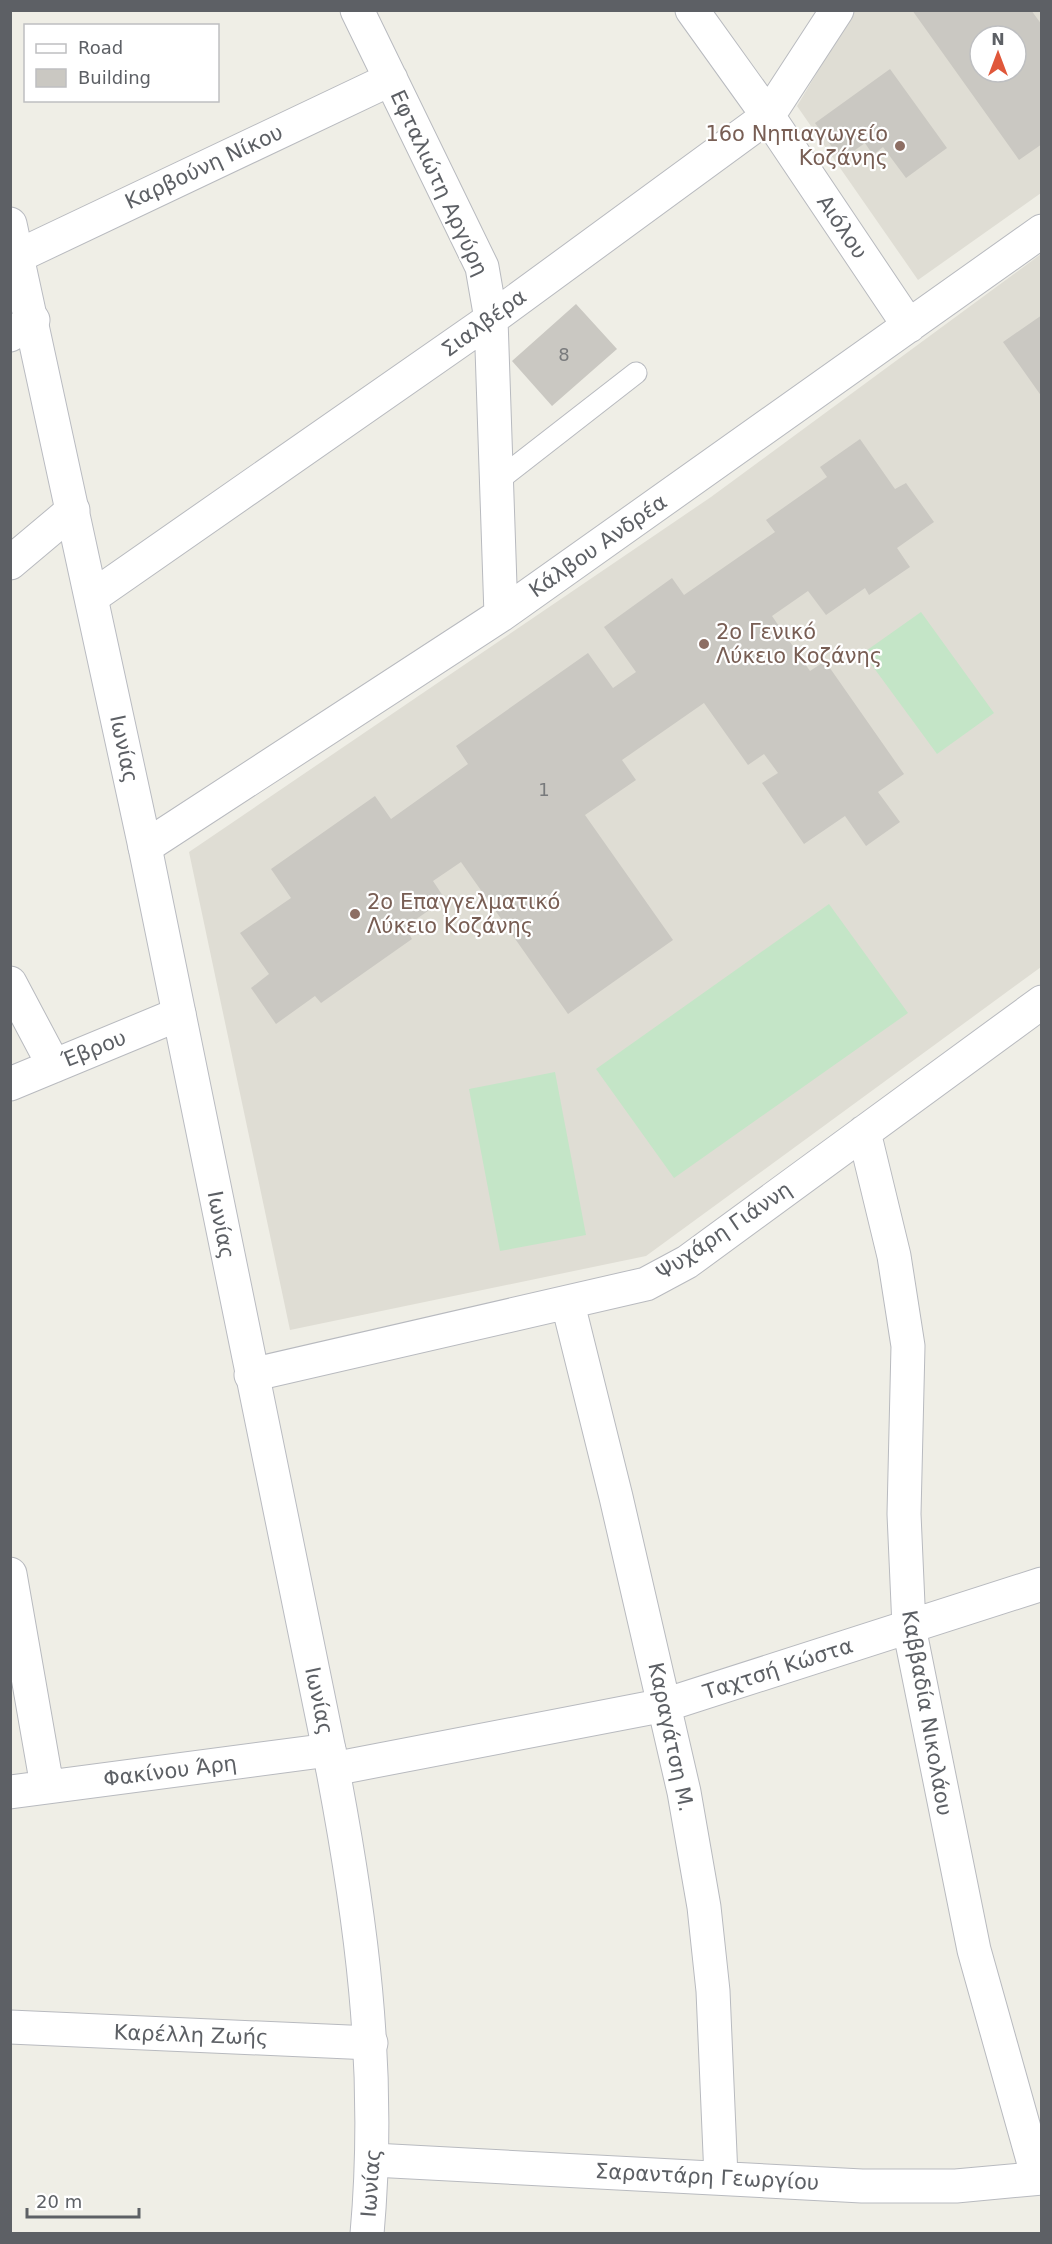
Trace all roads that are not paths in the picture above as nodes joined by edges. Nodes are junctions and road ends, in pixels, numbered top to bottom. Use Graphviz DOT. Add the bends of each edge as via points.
graph roads {
  1 [pos="357,10"];
  2 [pos="692,10"];
  3 [pos="837,10"];
  4 [pos="391,80"];
  5 [pos="768,116"];
  6 [pos="10,224"];
  7 [pos="1041,231"];
  8 [pos="18,256"];
  9 [pos="491,319"];
  10 [pos="909,326"];
  11 [pos="22,327"];
  12 [pos="636,373"];
  13 [pos="496,482"];
  14 [pos="74,510"];
  15 [pos="10,563"];
  16 [pos="92,597"];
  17 [pos="501,615"];
  18 [pos="145,847"];
  19 [pos="10,983"];
  20 [pos="1041,1002"];
  21 [pos="178,1014"];
  22 [pos="54,1066"];
  23 [pos="10,1084"];
  24 [pos="864,1132"];
  25 [pos="568,1304"];
  26 [pos="251,1375"];
  27 [pos="10,1574"];
  28 [pos="1041,1584"];
  29 [pos="909,1627"];
  30 [pos="665,1705"];
  31 [pos="331,1759"];
  32 [pos="46,1786"];
  33 [pos="10,1792"];
  34 [pos="10,2027"];
  35 [pos="370,2043"];
  36 [pos="372,2174"];
  37 [pos="722,2177"];
  38 [pos="1040,2178"];
  39 [pos="367,2234"];
  1 -- 4 [label="street, Εφταλιώτη Αργύρη"];
  2 -- 5 [label="street, Αιόλου"];
  3 -- 5 [label="street, Σιαλβέρα"];
  4 -- 8 [label="street, Καρβούνη Νίκου"];
  4 -- 9 [label="street, Εφταλιώτη Αργύρη" via="482,267"];
  5 -- 9 [label="street, Σιαλβέρα"];
  5 -- 10 [label="street, Αιόλου"];
  6 -- 8 [label="street, Ιωνίας"];
  7 -- 10 [label="street, Κάλβου Ανδρέα"];
  8 -- 11 [label="street, Ιωνίας"];
  9 -- 13 [label="street, Εφταλιώτη Αργύρη"];
  9 -- 16 [label="street, Σιαλβέρα"];
  10 -- 17 [label="street, Κάλβου Ανδρέα"];
  11 -- 14 [label="street, Ιωνίας"];
  12 -- 13 [label="lane"];
  13 -- 17 [label="street, Εφταλιώτη Αργύρη"];
  14 -- 15 [label="street"];
  14 -- 16 [label="street, Ιωνίας"];
  16 -- 18 [label="street, Ιωνίας"];
  17 -- 18 [label="street, Κάλβου Ανδρέα"];
  18 -- 21 [label="street, Ιωνίας"];
  19 -- 22 [label="street"];
  20 -- 24 [label="street, Ψυχάρη Γιάννη"];
  21 -- 22 [label="street, Έβρου"];
  21 -- 26 [label="street, Ιωνίας"];
  22 -- 23 [label="street, Έβρου"];
  24 -- 25 [label="street, Ψυχάρη Γιάννη" via="687,1262 646,1284"];
  24 -- 29 [label="street, Καββαδία Νικολάου" via="894,1256 908,1346 904,1514"];
  25 -- 26 [label="street, Ψυχάρη Γιάννη"];
  25 -- 30 [label="street, Καραγάτση Μ."];
  26 -- 31 [label="street, Ιωνίας"];
  27 -- 32 [label="street"];
  28 -- 29 [label="street, Ταχτσή Κώστα"];
  29 -- 30 [label="street, Ταχτσή Κώστα"];
  29 -- 38 [label="street, Καββαδία Νικολάου" via="974,1950"];
  30 -- 31 [label="street, Ταχτσή Κώστα"];
  30 -- 37 [label="street, Καραγάτση Μ." via="704,1908 713,1992"];
  31 -- 32 [label="street, Φακίνου Άρη"];
  31 -- 35 [label="street, Ιωνίας" via="353,1883"];
  32 -- 33 [label="street, Φακίνου Άρη"];
  34 -- 35 [label="street, Καρέλλη Ζωής"];
  35 -- 36 [label="street, Ιωνίας"];
  36 -- 37 [label="street, Σαραντάρη Γεωργίου"];
  36 -- 39 [label="street, Ιωνίας"];
  37 -- 38 [label="street, Σαραντάρη Γεωργίου" via="862,2186 956,2186"];
}
